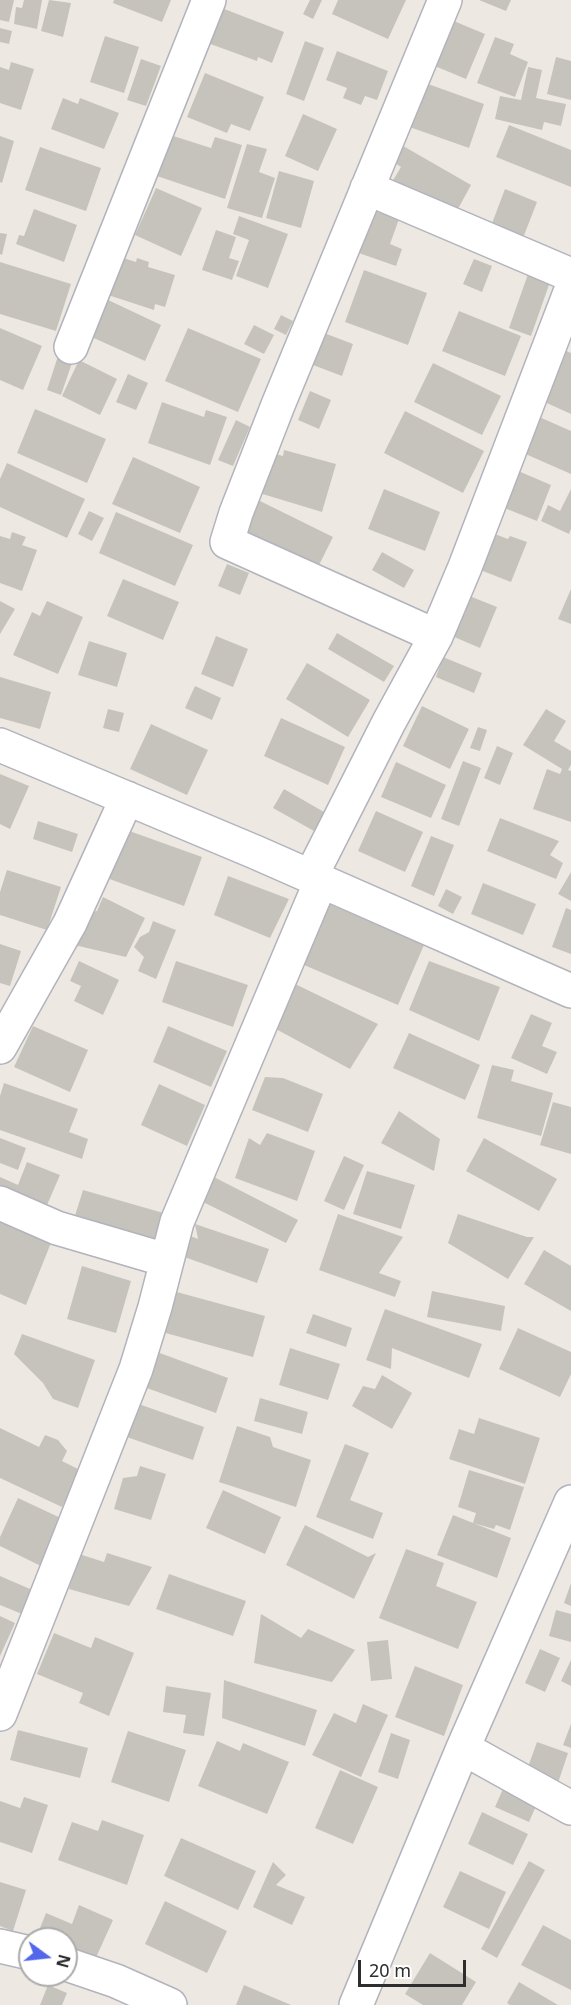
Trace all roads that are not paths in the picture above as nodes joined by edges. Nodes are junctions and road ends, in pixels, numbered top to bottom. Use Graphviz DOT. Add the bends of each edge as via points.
graph roads {
  1 [pos="209,0"];
  2 [pos="445,0"];
  3 [pos="367,188"];
  4 [pos="571,275"];
  5 [pos="571,290"];
  6 [pos="71,347"];
  7 [pos="435,636"];
  8 [pos="0,746"];
  9 [pos="127,798"];
  10 [pos="316,879"];
  11 [pos="571,991"];
  12 [pos="0,1047"];
  13 [pos="0,1203"];
  14 [pos="166,1260"];
  15 [pos="571,1502"];
  16 [pos="0,1714"];
  17 [pos="463,1748"];
  18 [pos="571,1808"];
  19 [pos="0,1946"];
  20 [pos="18,1950"];
  21 [pos="78,1968"];
  22 [pos="170,2005"];
  23 [pos="356,2005"];
  1 -- 6 [label="street"];
  2 -- 3 [label="street"];
  3 -- 4 [label="street"];
  3 -- 7 [label="street" via="227,542"];
  5 -- 7 [label="street"];
  7 -- 10 [label="street" via="389,722"];
  8 -- 9 [label="street"];
  9 -- 10 [label="street"];
  9 -- 12 [label="street" via="70,923"];
  10 -- 11 [label="street"];
  10 -- 14 [label="street" via="177,1222"];
  13 -- 14 [label="street" via="57,1228"];
  14 -- 16 [label="street" via="136,1370"];
  15 -- 17 [label="street"];
  17 -- 18 [label="street"];
  17 -- 23 [label="street"];
  19 -- 20 [label="street"];
  21 -- 22 [label="street"];
}
